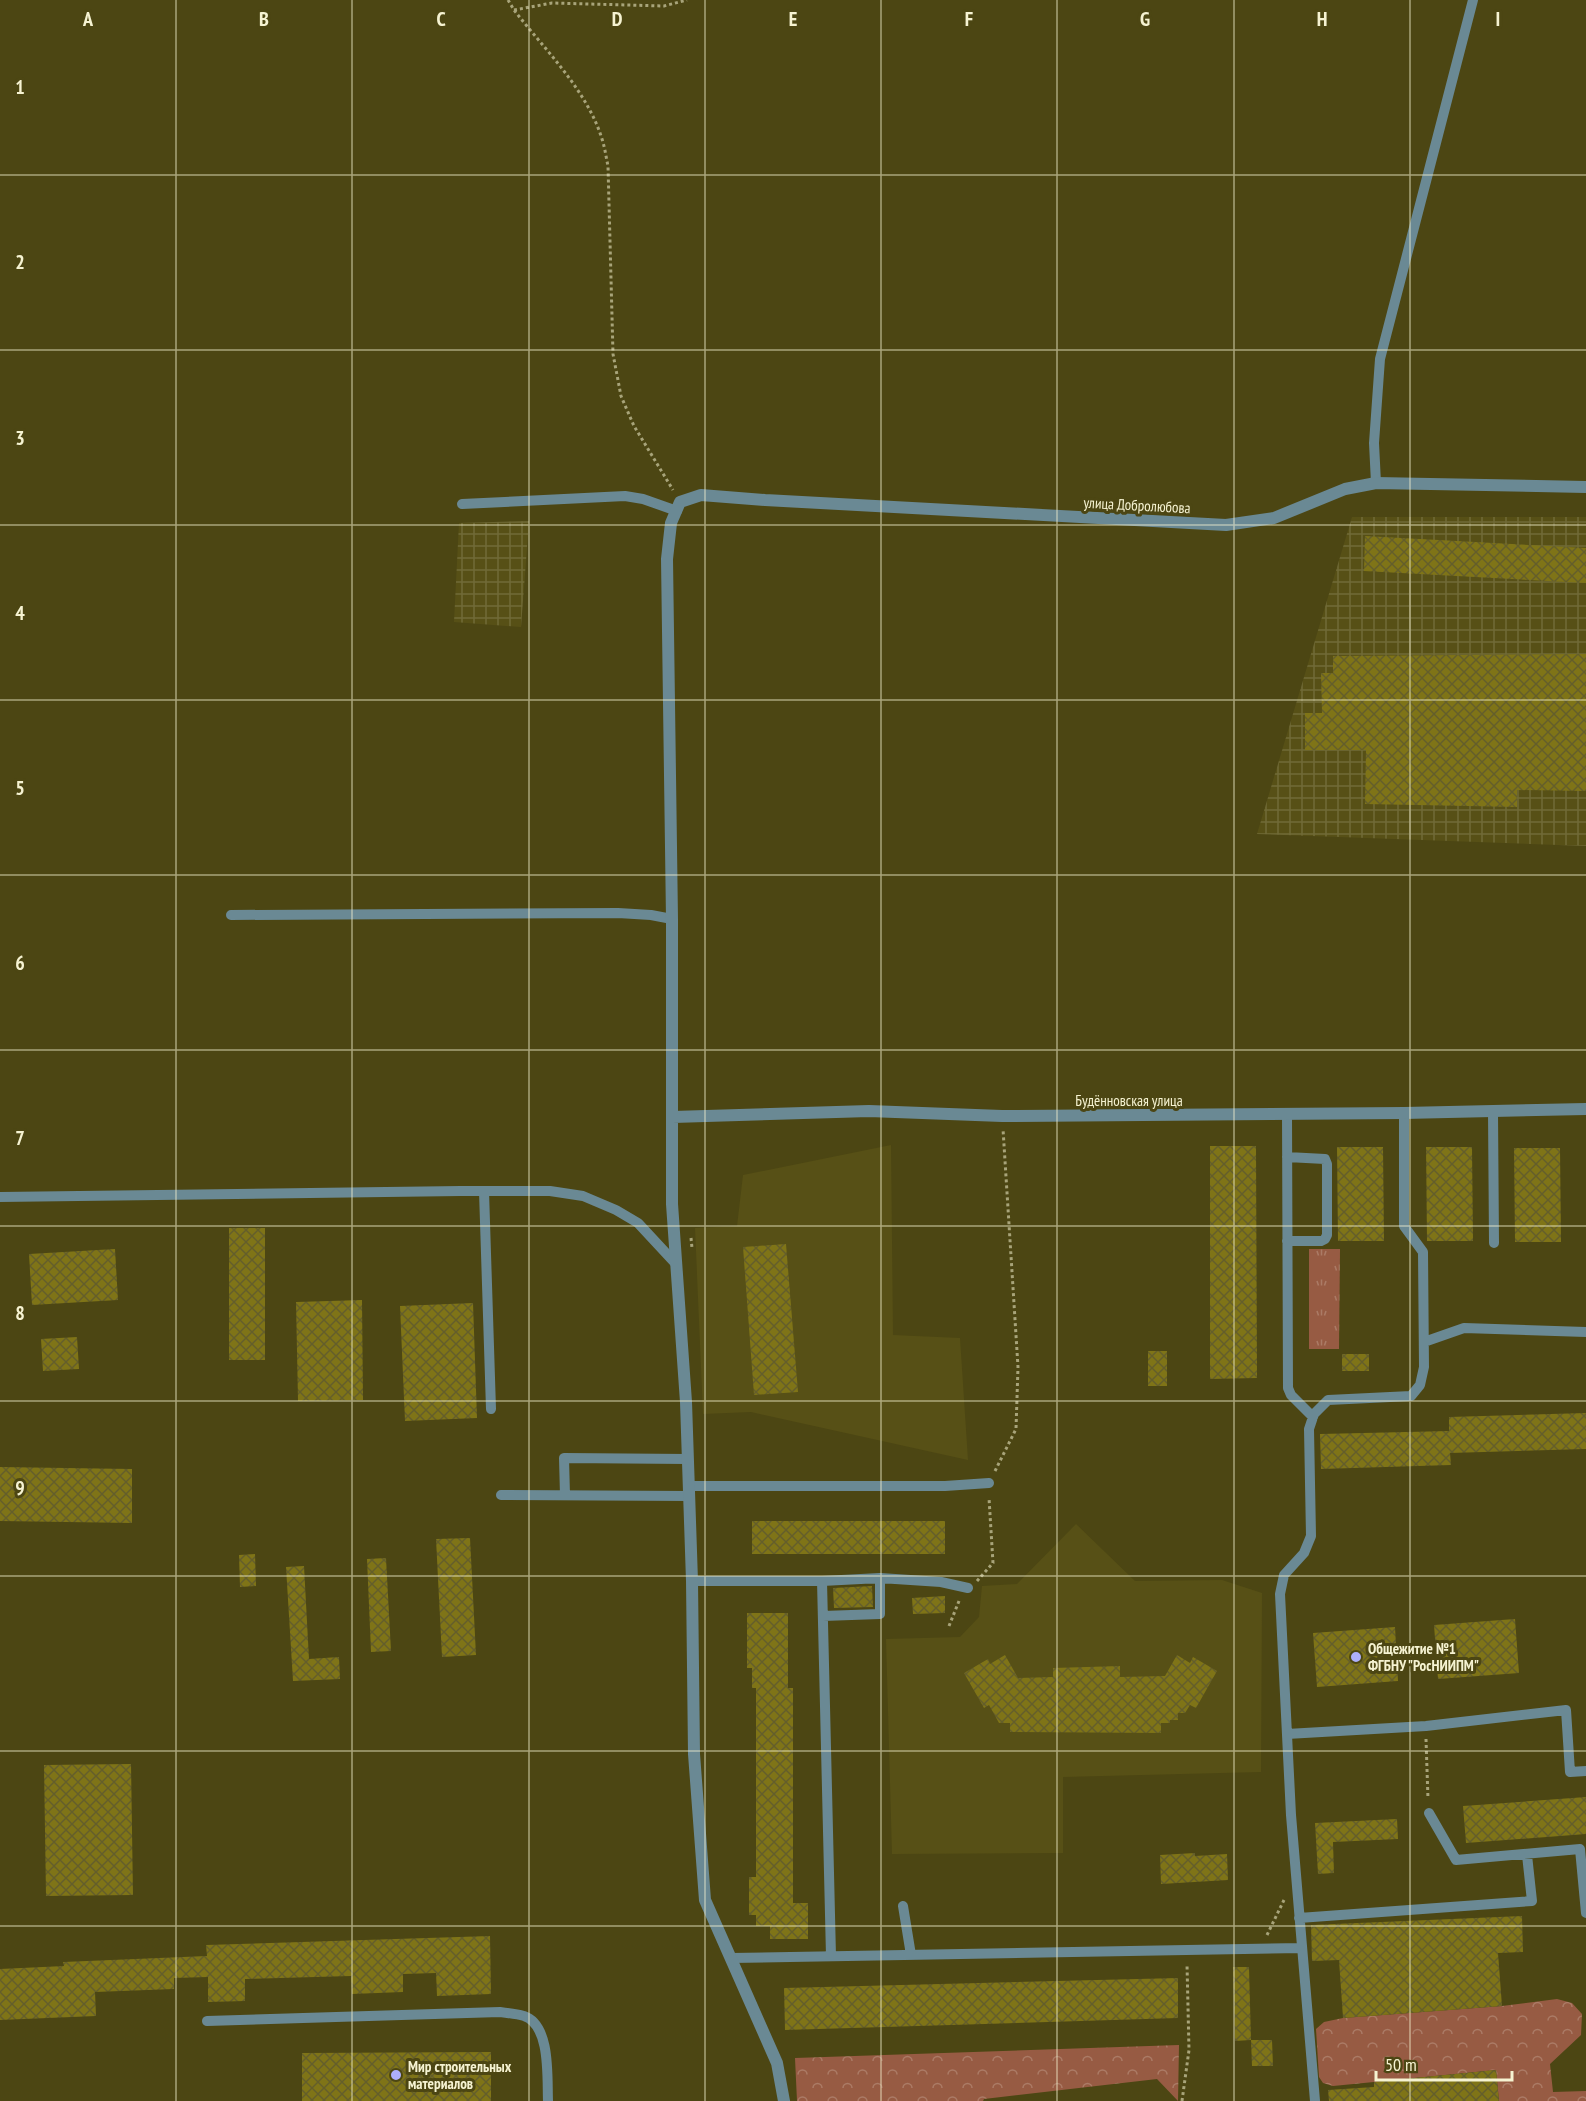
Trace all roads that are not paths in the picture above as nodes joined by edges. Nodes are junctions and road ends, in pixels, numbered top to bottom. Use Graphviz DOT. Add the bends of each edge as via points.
graph roads {
  1 [pos="1473,0"];
  2 [pos="1376,483"];
  3 [pos="1586,487"];
  4 [pos="462,504"];
  5 [pos="679,506"];
  6 [pos="231,915"];
  7 [pos="672,919"];
  8 [pos="1586,1109"];
  9 [pos="1493,1112"];
  10 [pos="1404,1113"];
  11 [pos="1287,1114"];
  12 [pos="673,1118"];
  13 [pos="1287,1157"];
  14 [pos="484,1191"];
  15 [pos="0,1197"];
  16 [pos="1287,1241"];
  17 [pos="1494,1242"];
  18 [pos="677,1265"];
  19 [pos="1586,1332"];
  20 [pos="1424,1342"];
  21 [pos="490,1409"];
  22 [pos="1313,1417"];
  23 [pos="688,1459"];
  24 [pos="989,1483"];
  25 [pos="689,1491"];
  26 [pos="501,1495"];
  27 [pos="565,1495"];
  28 [pos="880,1578"];
  29 [pos="692,1581"];
  30 [pos="822,1581"];
  31 [pos="968,1588"];
  32 [pos="823,1616"];
  33 [pos="1287,1734"];
  34 [pos="1586,1771"];
  35 [pos="1429,1813"];
  36 [pos="1583,1849"];
  37 [pos="1527,1855"];
  38 [pos="903,1906"];
  39 [pos="1586,1913"];
  40 [pos="1299,1918"];
  41 [pos="1302,1948"];
  42 [pos="911,1954"];
  43 [pos="831,1956"];
  44 [pos="731,1958"];
  45 [pos="207,2021"];
  46 [pos="548,2101"];
  47 [pos="784,2101"];
  48 [pos="1315,2101"];
  1 -- 2 [label="lane" via="1380,359 1374,442"];
  2 -- 3 [label="street, улица Добролюбова"];
  2 -- 5 [label="street, улица Добролюбова" via="1345,489 1274,518 1226,525 726,495 701,495"];
  4 -- 5 [label="lane" via="625,496"];
  5 -- 7 [label="street" via="671,523 667,559"];
  6 -- 7 [label="lane" via="618,913"];
  7 -- 12 [label="street"];
  8 -- 9 [label="street, Будённовская улица"];
  9 -- 10 [label="street, Будённовская улица"];
  9 -- 17 [label="lane"];
  10 -- 11 [label="street, Будённовская улица"];
  10 -- 20 [label="lane" via="1404,1227 1423,1252"];
  11 -- 12 [label="street, Будённовская улица" via="1002,1116 869,1111"];
  11 -- 13 [label="lane"];
  12 -- 18 [label="street" via="672,1204"];
  13 -- 16 [label="lane"];
  13 -- 16 [label="lane" via="1325,1159 1327,1235 1321,1241"];
  14 -- 15 [label="lane"];
  14 -- 18 [label="lane" via="550,1191 583,1196 638,1223"];
  14 -- 21 [label="lane"];
  16 -- 22 [label="lane" via="1288,1388"];
  18 -- 23 [label="street"];
  19 -- 20 [label="lane" via="1464,1328"];
  20 -- 22 [label="lane" via="1420,1385 1411,1396 1328,1400"];
  22 -- 33 [label="lane" via="1309,1429 1311,1536 1304,1553 1284,1575 1280,1594"];
  23 -- 25 [label="street"];
  23 -- 27 [label="lane" via="564,1458"];
  24 -- 25 [label="lane"];
  25 -- 27 [label="lane"];
  25 -- 29 [label="street"];
  26 -- 27 [label="lane"];
  28 -- 30 [label="lane"];
  28 -- 31 [label="lane"];
  28 -- 32 [label="lane" via="880,1614"];
  29 -- 30 [label="lane"];
  29 -- 44 [label="street" via="694,1754 705,1900"];
  30 -- 32 [label="lane"];
  32 -- 43 [label="lane"];
  33 -- 34 [label="lane" via="1426,1726 1566,1710 1570,1772"];
  33 -- 40 [label="lane"];
  35 -- 37 [label="lane" via="1456,1860"];
  36 -- 37 [label="lane"];
  36 -- 39 [label="lane"];
  37 -- 40 [label="lane" via="1532,1901"];
  38 -- 42 [label="lane"];
  40 -- 41 [label="lane"];
  41 -- 42 [label="lane"];
  41 -- 48 [label="lane"];
  42 -- 43 [label="lane"];
  43 -- 44 [label="lane"];
  44 -- 47 [label="street" via="777,2063"];
  45 -- 46 [label="lane" via="500,2012 526,2016 539,2029 546,2050"];
}
